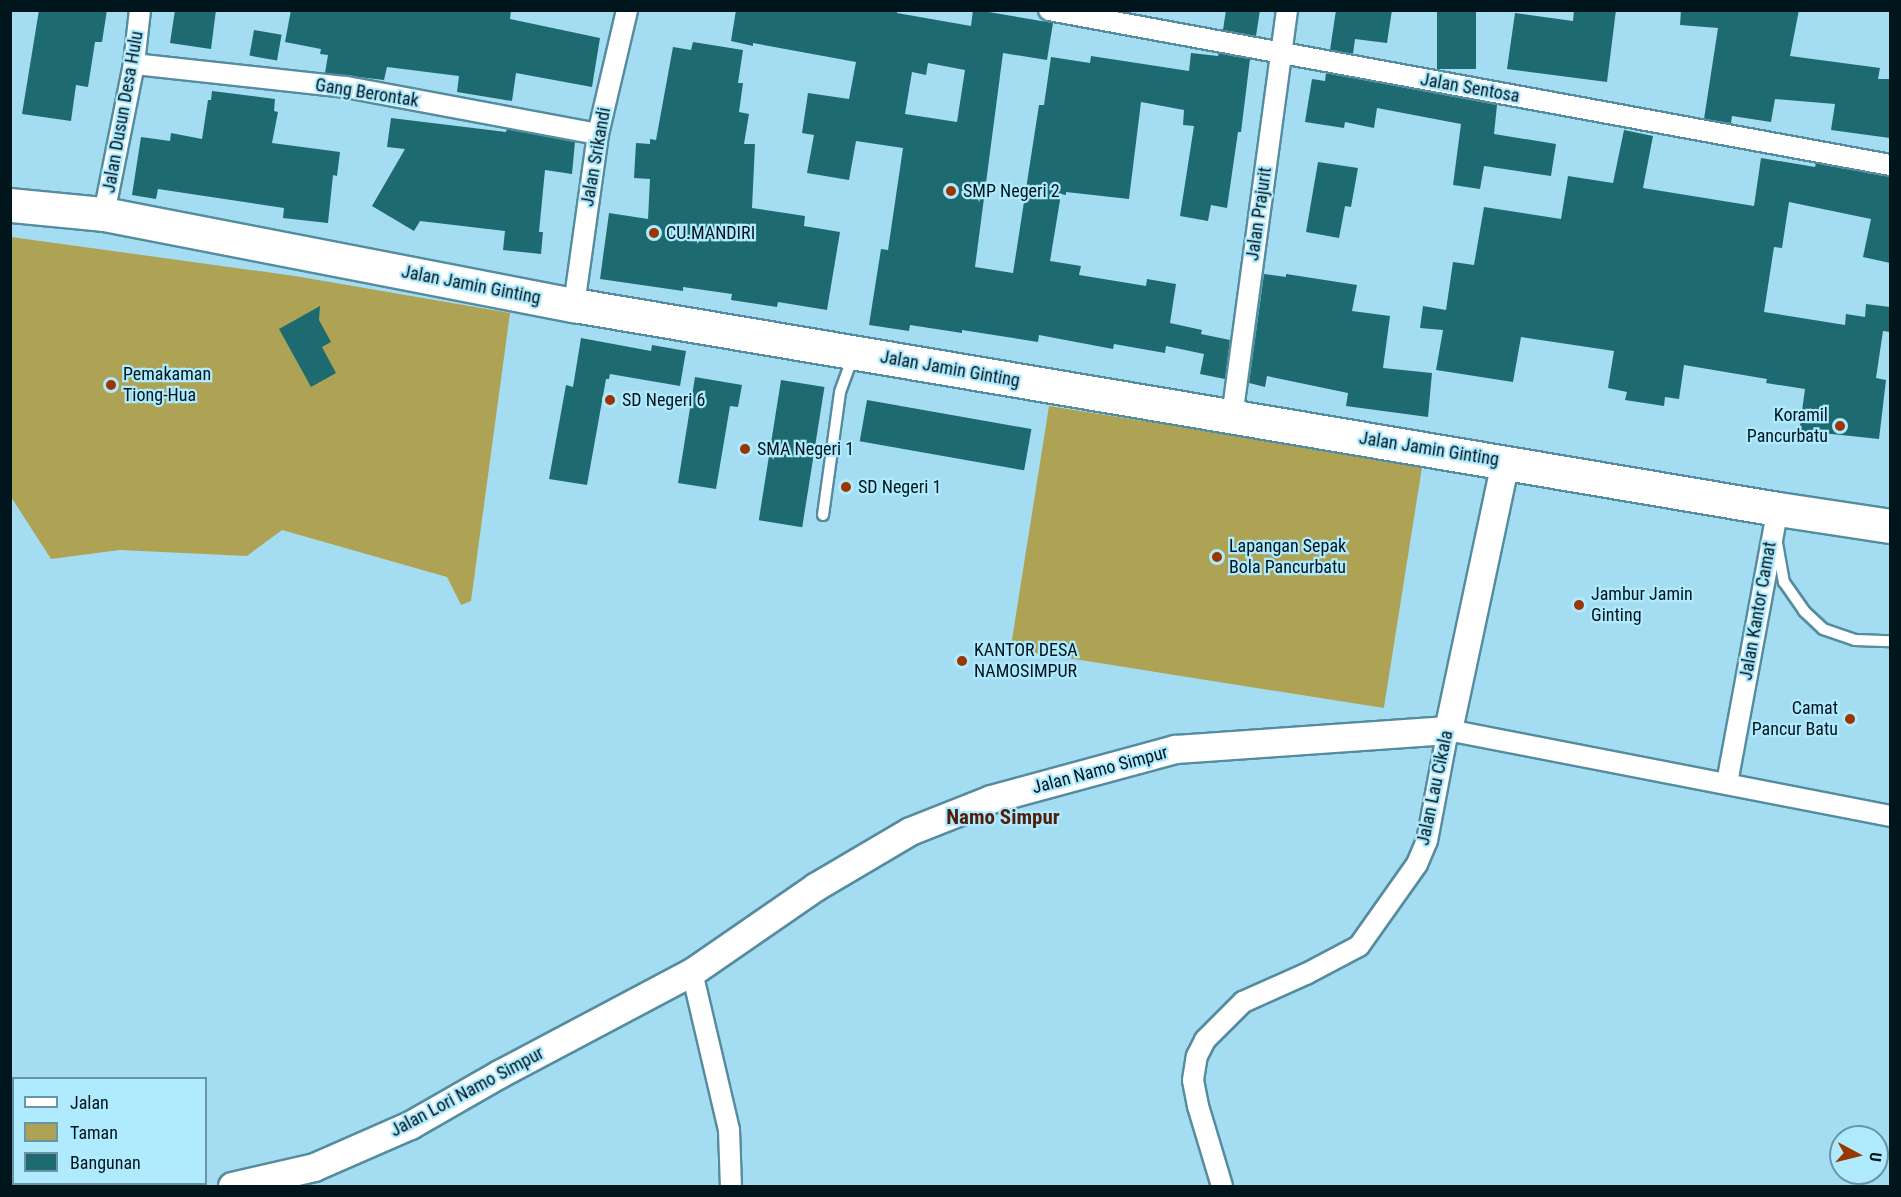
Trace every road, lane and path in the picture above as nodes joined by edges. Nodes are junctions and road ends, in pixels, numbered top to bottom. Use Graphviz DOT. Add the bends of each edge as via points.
graph roads {
  1 [pos="140,10"];
  2 [pos="627,10"];
  3 [pos="1049,10"];
  4 [pos="1287,10"];
  5 [pos="1281,54"];
  6 [pos="134,64"];
  7 [pos="598,134"];
  8 [pos="1890,165"];
  9 [pos="10,204"];
  10 [pos="104,214"];
  11 [pos="574,305"];
  12 [pos="855,352"];
  13 [pos="1232,417"];
  14 [pos="1505,462"];
  15 [pos="823,515"];
  16 [pos="1776,517"];
  17 [pos="1890,526"];
  18 [pos="1890,641"];
  19 [pos="1448,730"];
  20 [pos="1727,783"];
  21 [pos="1890,816"];
  22 [pos="692,972"];
  23 [pos="232,1186"];
  24 [pos="731,1186"];
  25 [pos="1222,1186"];
  1 -- 6 [label="street, Jalan Dusun Desa Hulu"];
  2 -- 7 [label="street, Jalan Srikandi"];
  3 -- 5 [label="street, Jalan Sentosa"];
  4 -- 5 [label="street, Jalan Prajurit"];
  5 -- 8 [label="street, Jalan Sentosa"];
  5 -- 13 [label="street, Jalan Prajurit"];
  6 -- 7 [label="street, Gang Berontak" via="346,87"];
  6 -- 10 [label="street, Jalan Dusun Desa Hulu"];
  7 -- 11 [label="street, Jalan Srikandi"];
  9 -- 10 [label="highway, Jalan Jamin Ginting"];
  10 -- 11 [label="highway, Jalan Jamin Ginting"];
  11 -- 12 [label="highway, Jalan Jamin Ginting"];
  12 -- 13 [label="highway, Jalan Jamin Ginting"];
  12 -- 15 [label="lane" via="840,392"];
  13 -- 14 [label="highway, Jalan Jamin Ginting"];
  14 -- 16 [label="highway, Jalan Jamin Ginting"];
  14 -- 19 [label="street, Jalan Lau Cikala"];
  16 -- 17 [label="highway, Jalan Jamin Ginting"];
  16 -- 18 [label="lane" via="1784,582 1804,611 1837,636"];
  16 -- 20 [label="street, Jalan Kantor Camat"];
  19 -- 20 [label="street"];
  19 -- 22 [label="street, Jalan Namo Simpur" via="1175,749 991,799 910,831 815,887"];
  19 -- 25 [label="street, Jalan Lau Cikala" via="1427,841 1417,864 1359,946 1243,1002 1205,1040 1197,1056 1193,1080"];
  20 -- 21 [label="street"];
  22 -- 23 [label="street, Jalan Lori Namo Simpur" via="410,1125 314,1167"];
  22 -- 24 [label="street" via="729,1130"];
}
